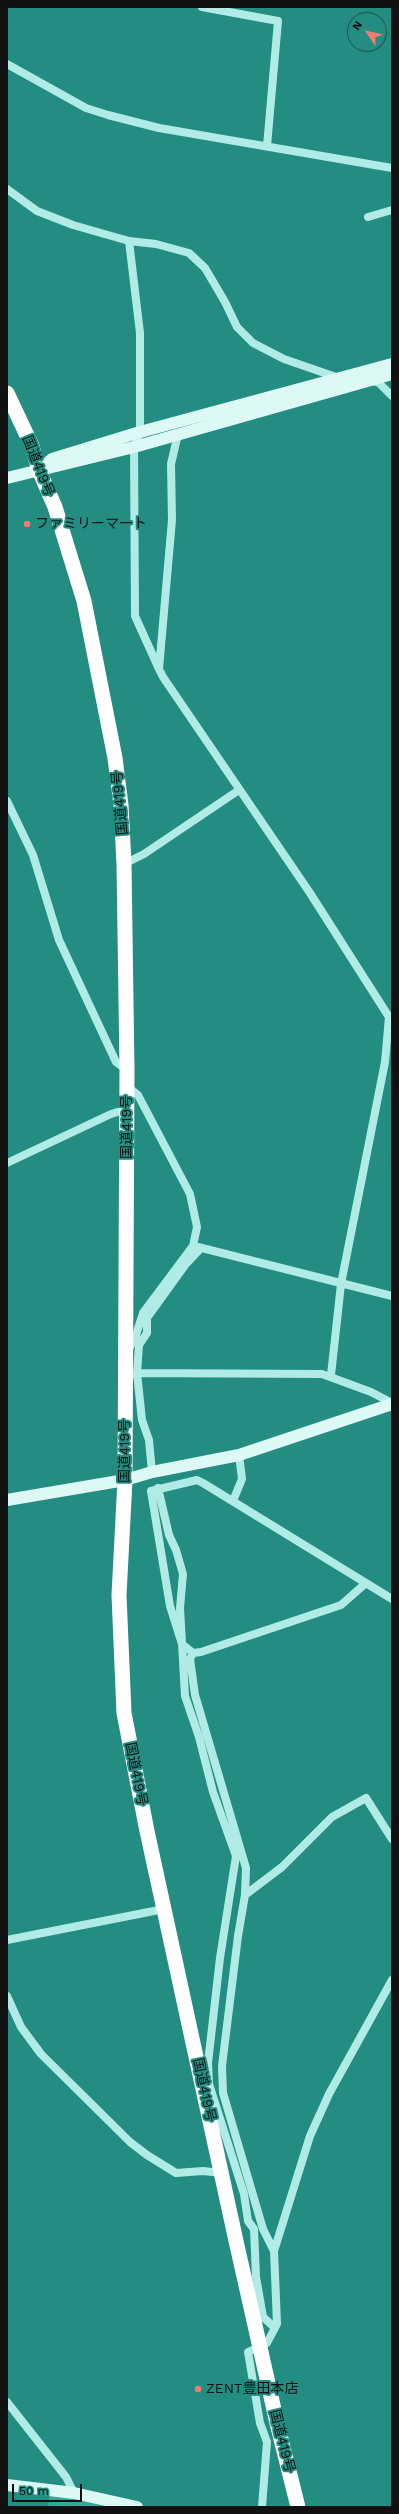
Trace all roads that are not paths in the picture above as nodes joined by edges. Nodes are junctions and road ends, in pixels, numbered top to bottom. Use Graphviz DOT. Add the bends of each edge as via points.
graph roads {
  1 [pos="202,7"];
  2 [pos="7,64"];
  3 [pos="267,146"];
  4 [pos="392,168"];
  5 [pos="7,189"];
  6 [pos="392,210"];
  7 [pos="368,217"];
  8 [pos="129,241"];
  9 [pos="392,364"];
  10 [pos="392,374"];
  11 [pos="338,378"];
  12 [pos="371,380"];
  13 [pos="7,393"];
  14 [pos="392,396"];
  15 [pos="140,432"];
  16 [pos="178,434"];
  17 [pos="134,447"];
  18 [pos="39,470"];
  19 [pos="7,478"];
  20 [pos="160,669"];
  21 [pos="239,790"];
  22 [pos="7,801"];
  23 [pos="124,864"];
  24 [pos="389,1060"];
  25 [pos="127,1070"];
  26 [pos="126,1086"];
  27 [pos="127,1109"];
  28 [pos="7,1163"];
  29 [pos="197,1247"];
  30 [pos="341,1284"];
  31 [pos="392,1296"];
  32 [pos="126,1354"];
  33 [pos="131,1374"];
  34 [pos="331,1375"];
  35 [pos="392,1404"];
  36 [pos="239,1455"];
  37 [pos="152,1472"];
  38 [pos="126,1480"];
  39 [pos="158,1488"];
  40 [pos="7,1500"];
  41 [pos="233,1501"];
  42 [pos="366,1583"];
  43 [pos="392,1599"];
  44 [pos="182,1644"];
  45 [pos="193,1653"];
  46 [pos="392,1839"];
  47 [pos="245,1895"];
  48 [pos="164,1910"];
  49 [pos="7,1940"];
  50 [pos="392,1980"];
  51 [pos="7,1996"];
  52 [pos="222,2173"];
  53 [pos="274,2251"];
  54 [pos="274,2327"];
  55 [pos="260,2345"];
  56 [pos="7,2402"];
  57 [pos="260,2422"];
  58 [pos="277,2422"];
  59 [pos="7,2485"];
  60 [pos="74,2493"];
  61 [pos="136,2507"];
  62 [pos="262,2507"];
  63 [pos="298,2507"];
  1 -- 3 [label="street" via="278,21"];
  2 -- 3 [label="street" via="86,108 108,115 159,128"];
  3 -- 4 [label="street"];
  5 -- 8 [label="street" via="37,211 73,225"];
  6 -- 7 [label="street"];
  8 -- 11 [label="street" via="156,244 189,253 205,268 237,327 253,343 284,359"];
  8 -- 15 [label="street" via="140,333"];
  9 -- 11 [label="street"];
  10 -- 12 [label="street"];
  11 -- 12 [label="street"];
  11 -- 15 [label="street"];
  12 -- 14 [label="street" via="379,383"];
  12 -- 16 [label="street"];
  13 -- 18 [label="highway, 国道419号" via="32,446"];
  15 -- 17 [label="street"];
  15 -- 18 [label="street" via="52,459"];
  16 -- 17 [label="street"];
  16 -- 20 [label="street" via="171,464 172,520"];
  17 -- 18 [label="street"];
  17 -- 20 [label="street" via="135,616"];
  18 -- 19 [label="street"];
  18 -- 23 [label="highway, 国道419号" via="55,507 84,601 116,758"];
  20 -- 21 [label="street"];
  21 -- 23 [label="street" via="144,854"];
  21 -- 24 [label="street" via="385,1009 389,1017"];
  22 -- 25 [label="street" via="33,855 59,940 116,1062"];
  23 -- 25 [label="highway, 国道419号"];
  24 -- 30 [label="street"];
  25 -- 26 [label="highway, 国道419号"];
  26 -- 27 [label="highway, 国道419号"];
  26 -- 29 [label="street" via="138,1095 190,1194 197,1227"];
  27 -- 28 [label="street" via="111,1114"];
  27 -- 32 [label="highway, 国道419号"];
  29 -- 30 [label="street"];
  29 -- 32 [label="street" via="143,1313"];
  29 -- 33 [label="street" via="147,1318 147,1333 140,1345"];
  30 -- 31 [label="street"];
  30 -- 34 [label="street"];
  32 -- 33 [label="highway, 国道419号"];
  33 -- 34 [label="street"];
  33 -- 37 [label="street" via="149,1440"];
  33 -- 38 [label="highway, 国道419号"];
  34 -- 35 [label="street"];
  35 -- 36 [label="street"];
  36 -- 37 [label="street"];
  36 -- 41 [label="street" via="242,1479"];
  37 -- 38 [label="street"];
  38 -- 40 [label="street"];
  38 -- 48 [label="highway, 国道419号" via="119,1595 124,1713"];
  39 -- 41 [label="street" via="197,1480"];
  39 -- 44 [label="street" via="169,1535 183,1574 180,1608"];
  39 -- 44 [label="street" via="151,1491 170,1606"];
  41 -- 42 [label="street"];
  42 -- 43 [label="street"];
  42 -- 45 [label="street" via="341,1605"];
  44 -- 45 [label="street"];
  44 -- 54 [label="street" via="185,1696 213,1792 236,1856 220,1958 208,2063 209,2084 244,2194 248,2221 254,2229 256,2277 263,2318"];
  45 -- 47 [label="street" via="190,1659 195,1695 242,1851 246,1868"];
  46 -- 47 [label="street" via="366,1798 332,1817 282,1866"];
  47 -- 53 [label="street" via="222,2077 223,2093 261,2221"];
  48 -- 49 [label="street"];
  48 -- 52 [label="highway, 国道419号"];
  50 -- 53 [label="street" via="329,2094 310,2136"];
  51 -- 52 [label="street" via="21,2027 41,2054 130,2142 176,2173"];
  52 -- 55 [label="highway, 国道419号"];
  53 -- 54 [label="street" via="277,2324"];
  54 -- 55 [label="street" via="267,2344"];
  55 -- 57 [label="street" via="248,2352"];
  55 -- 58 [label="highway, 国道419号"];
  56 -- 60 [label="street" via="66,2477"];
  57 -- 58 [label="street"];
  57 -- 62 [label="street" via="267,2442"];
  58 -- 63 [label="highway, 国道419号"];
  59 -- 60 [label="street"];
  60 -- 61 [label="street"];
}
